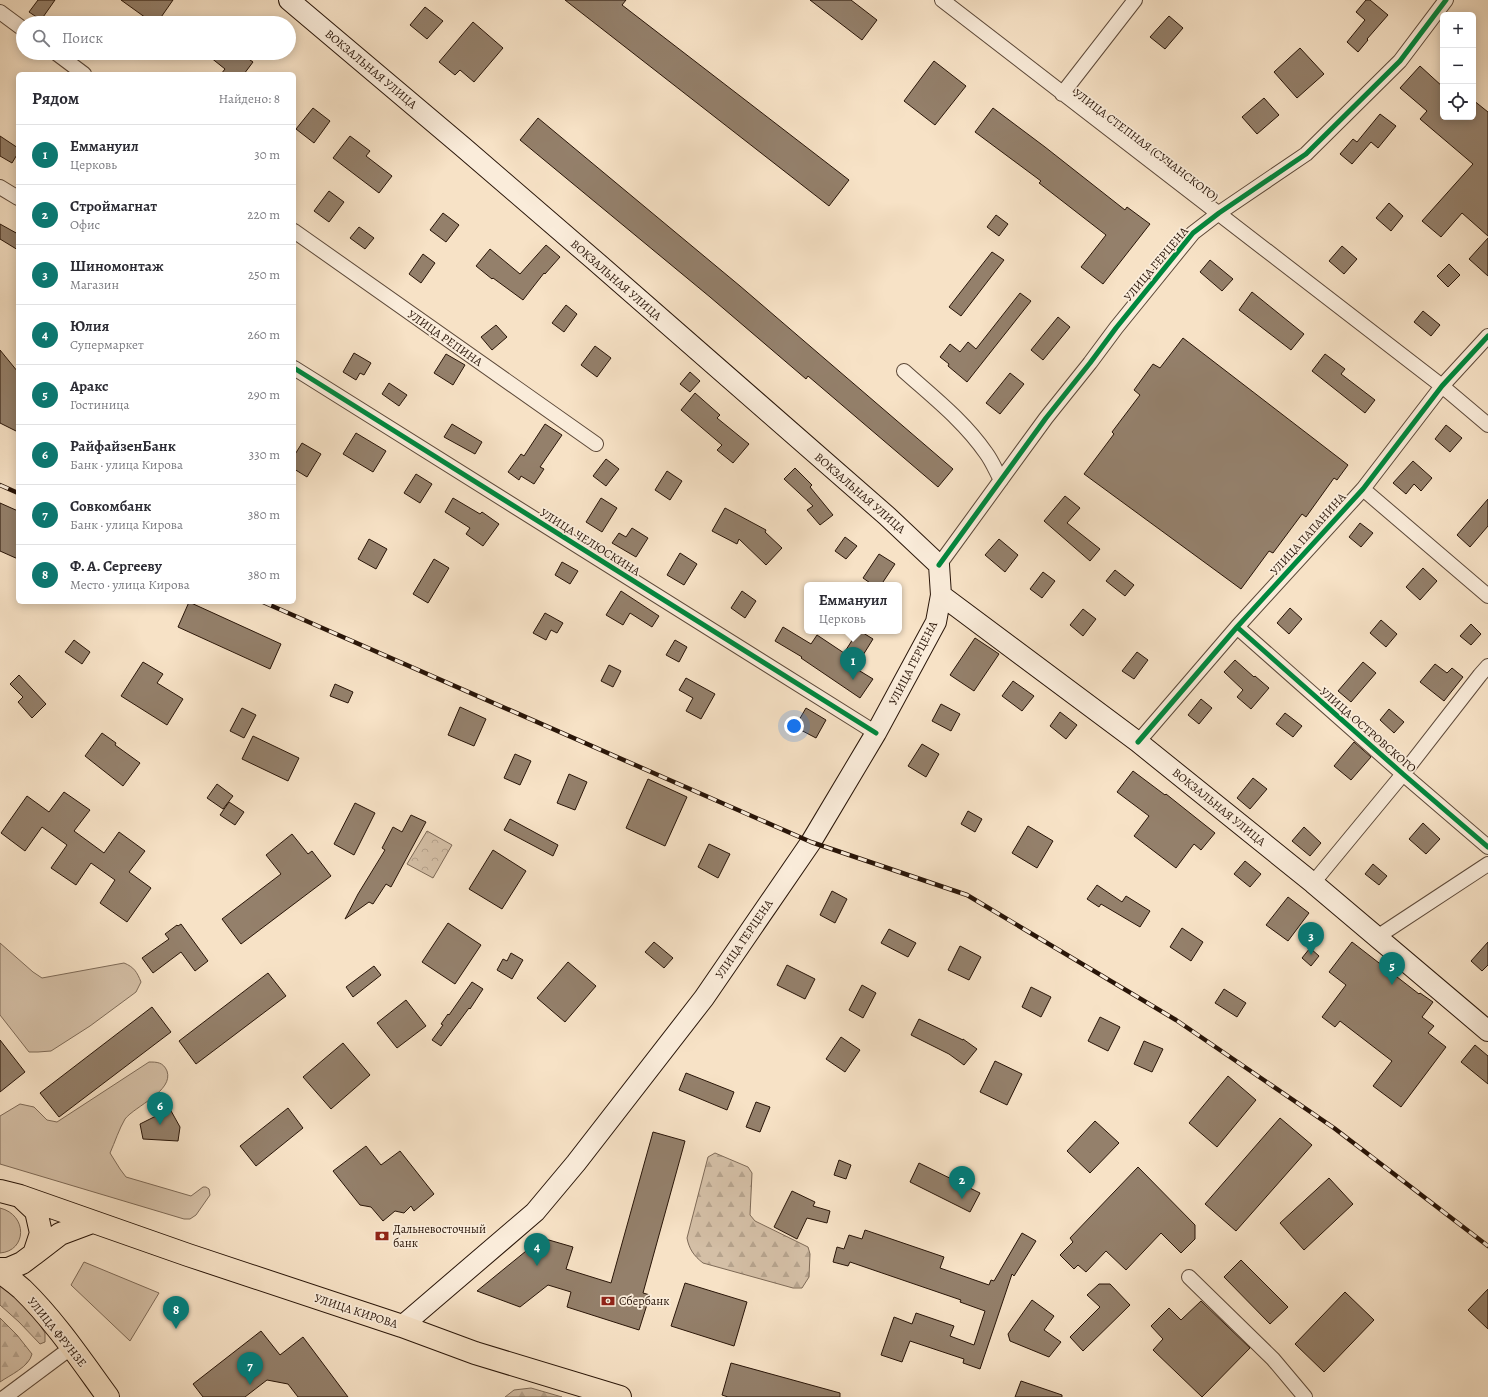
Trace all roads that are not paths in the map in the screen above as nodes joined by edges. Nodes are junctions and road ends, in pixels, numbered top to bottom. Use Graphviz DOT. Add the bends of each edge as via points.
graph roads {
  1 [pos="289,0"];
  2 [pos="942,0"];
  3 [pos="1135,0"];
  4 [pos="1446,0"];
  5 [pos="0,12"];
  6 [pos="16,24"];
  7 [pos="65,60"];
  8 [pos="81,72"];
  9 [pos="1062,94"];
  10 [pos="0,187"];
  11 [pos="16,197"];
  12 [pos="1219,213"];
  13 [pos="296,232"];
  14 [pos="1488,336"];
  15 [pos="296,369"];
  16 [pos="904,371"];
  17 [pos="1442,386"];
  18 [pos="1488,425"];
  19 [pos="596,444"];
  20 [pos="1001,480"];
  21 [pos="1363,489"];
  22 [pos="940,565"];
  23 [pos="941,595"];
  24 [pos="1488,596"];
  25 [pos="1237,627"];
  26 [pos="1488,666"];
  27 [pos="876,733"];
  28 [pos="1138,742"];
  29 [pos="1403,774"];
  30 [pos="1488,847"];
  31 [pos="1488,864"];
  32 [pos="1313,883"];
  33 [pos="1377,937"];
  34 [pos="1488,1031"];
  35 [pos="6,1193"];
  36 [pos="92,1222"];
  37 [pos="34,1254"];
  38 [pos="0,1270"];
  39 [pos="1189,1277"];
  40 [pos="402,1326"];
  41 [pos="72,1347"];
  42 [pos="5,1397"];
  43 [pos="108,1397"];
  44 [pos="620,1397"];
  45 [pos="1305,1397"];
  1 -- 22 [label="main road, ВОКЗАЛЬНАЯ УЛИЦА" via="464,147"];
  2 -- 9 [label="street, УЛИЦА СТЕПНАЯ (СУЧАНСКОГО)"];
  3 -- 9 [label="street"];
  4 -- 12 [label="street, УЛИЦА ГЕРЦЕНА" via="1400,61 1306,154"];
  5 -- 6 [label="street"];
  7 -- 8 [label="street"];
  9 -- 12 [label="street, УЛИЦА СТЕПНАЯ (СУЧАНСКОГО)"];
  10 -- 11 [label="street"];
  12 -- 17 [label="street, УЛИЦА СТЕПНАЯ (СУЧАНСКОГО)"];
  12 -- 20 [label="street, УЛИЦА ГЕРЦЕНА" via="1193,233 1116,328"];
  13 -- 19 [label="street, УЛИЦА РЕПИНА"];
  14 -- 17 [label="street, УЛИЦА ПАПАНИНА"];
  15 -- 27 [label="street, УЛИЦА ЧЕЛЮСКИНА"];
  16 -- 20 [label="street" via="968,431 986,453"];
  17 -- 18 [label="street, УЛИЦА СТЕПНАЯ (СУЧАНСКОГО)"];
  17 -- 21 [label="street, УЛИЦА ПАПАНИНА"];
  20 -- 22 [label="street, УЛИЦА ГЕРЦЕНА"];
  21 -- 24 [label="street, УЛИЦА ПАПАНИНА"];
  21 -- 25 [label="street, УЛИЦА ПАПАНИНА"];
  22 -- 23 [label="main road, УЛИЦА ГЕРЦЕНА"];
  23 -- 27 [label="main road, УЛИЦА ГЕРЦЕНА" via="936,622"];
  23 -- 28 [label="main road, ВОКЗАЛЬНАЯ УЛИЦА"];
  25 -- 28 [label="street, УЛИЦА ПАПАНИНА"];
  25 -- 29 [label="street, УЛИЦА ОСТРОВСКОГО"];
  26 -- 29 [label="street"];
  27 -- 40 [label="main road, УЛИЦА ГЕРЦЕНА" via="811,842 704,998 576,1162 535,1212"];
  28 -- 32 [label="main road, ВОКЗАЛЬНАЯ УЛИЦА"];
  29 -- 30 [label="street, УЛИЦА ОСТРОВСКОГО"];
  29 -- 32 [label="street"];
  31 -- 33 [label="street"];
  32 -- 33 [label="main road, ВОКЗАЛЬНАЯ УЛИЦА"];
  33 -- 34 [label="main road, ВОКЗАЛЬНАЯ УЛИЦА"];
  35 -- 36 [label="main road, УЛИЦА КИРОВА"];
  35 -- 37 [label="main road" via="36,1211 41,1233"];
  36 -- 37 [label="main road" via="60,1234"];
  36 -- 40 [label="main road, УЛИЦА КИРОВА"];
  37 -- 38 [label="main road" via="22,1263"];
  38 -- 41 [label="main road, УЛИЦА ФРУНЗЕ" via="21,1288"];
  39 -- 45 [label="street" via="1273,1359"];
  40 -- 44 [label="main road, УЛИЦА КИРОВА" via="509,1364"];
  41 -- 42 [label="street"];
  41 -- 43 [label="main road, УЛИЦА ФРУНЗЕ"];
}
